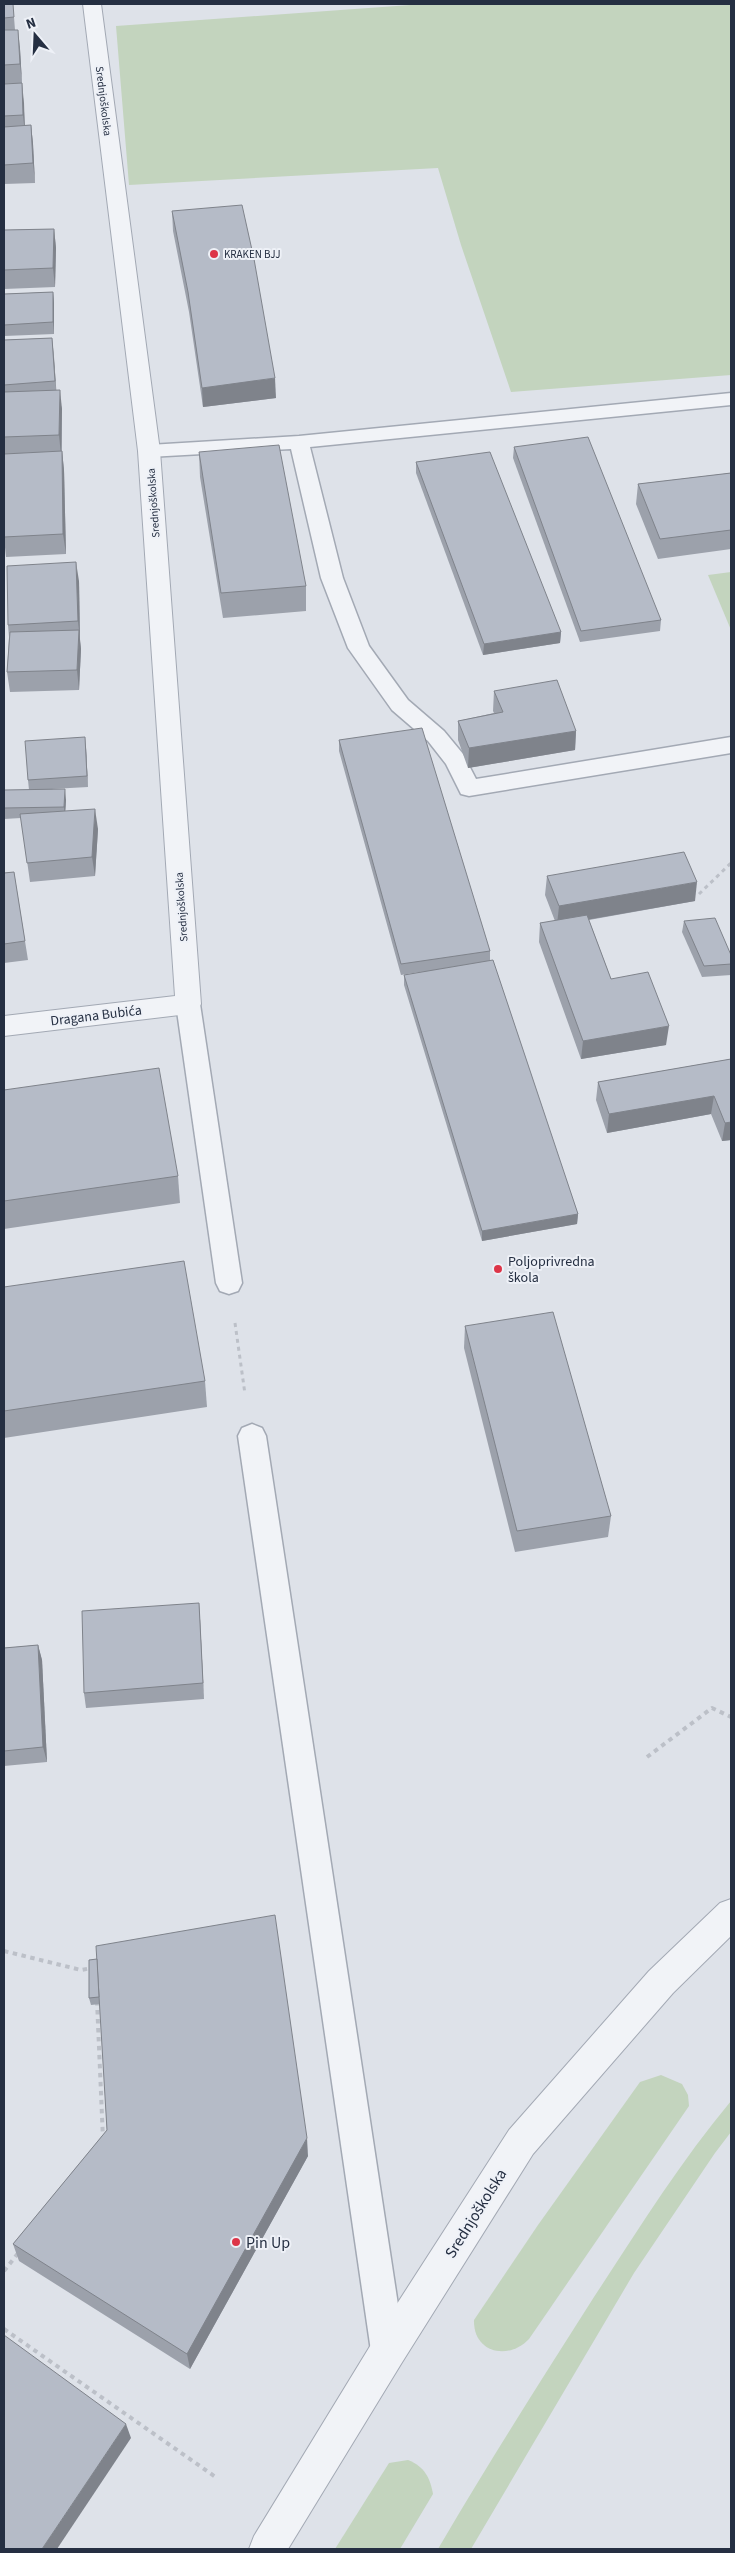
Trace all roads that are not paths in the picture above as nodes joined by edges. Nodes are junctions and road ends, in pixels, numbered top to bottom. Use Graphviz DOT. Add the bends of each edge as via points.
graph roads {
  1 [pos="92,4"];
  2 [pos="731,400"];
  3 [pos="299,442"];
  4 [pos="149,451"];
  5 [pos="731,745"];
  6 [pos="188,1004"];
  7 [pos="4,1026"];
  8 [pos="229,1283"];
  9 [pos="252,1436"];
  10 [pos="731,1914"];
  11 [pos="388,2351"];
  12 [pos="267,2549"];
  1 -- 4 [label="street, Srednjoškolska"];
  2 -- 3 [label="lane"];
  3 -- 4 [label="lane"];
  3 -- 5 [label="lane" via="332,578 359,648 400,705 441,742 455,760 469,788"];
  4 -- 6 [label="street, Srednjoškolska"];
  6 -- 7 [label="street, Dragana Bubića"];
  6 -- 8 [label="lane"];
  9 -- 11 [label="lane"];
  10 -- 11 [label="street, Srednjoškolska" via="662,1982 521,2142"];
  11 -- 12 [label="street, Srednjoškolska"];
}
